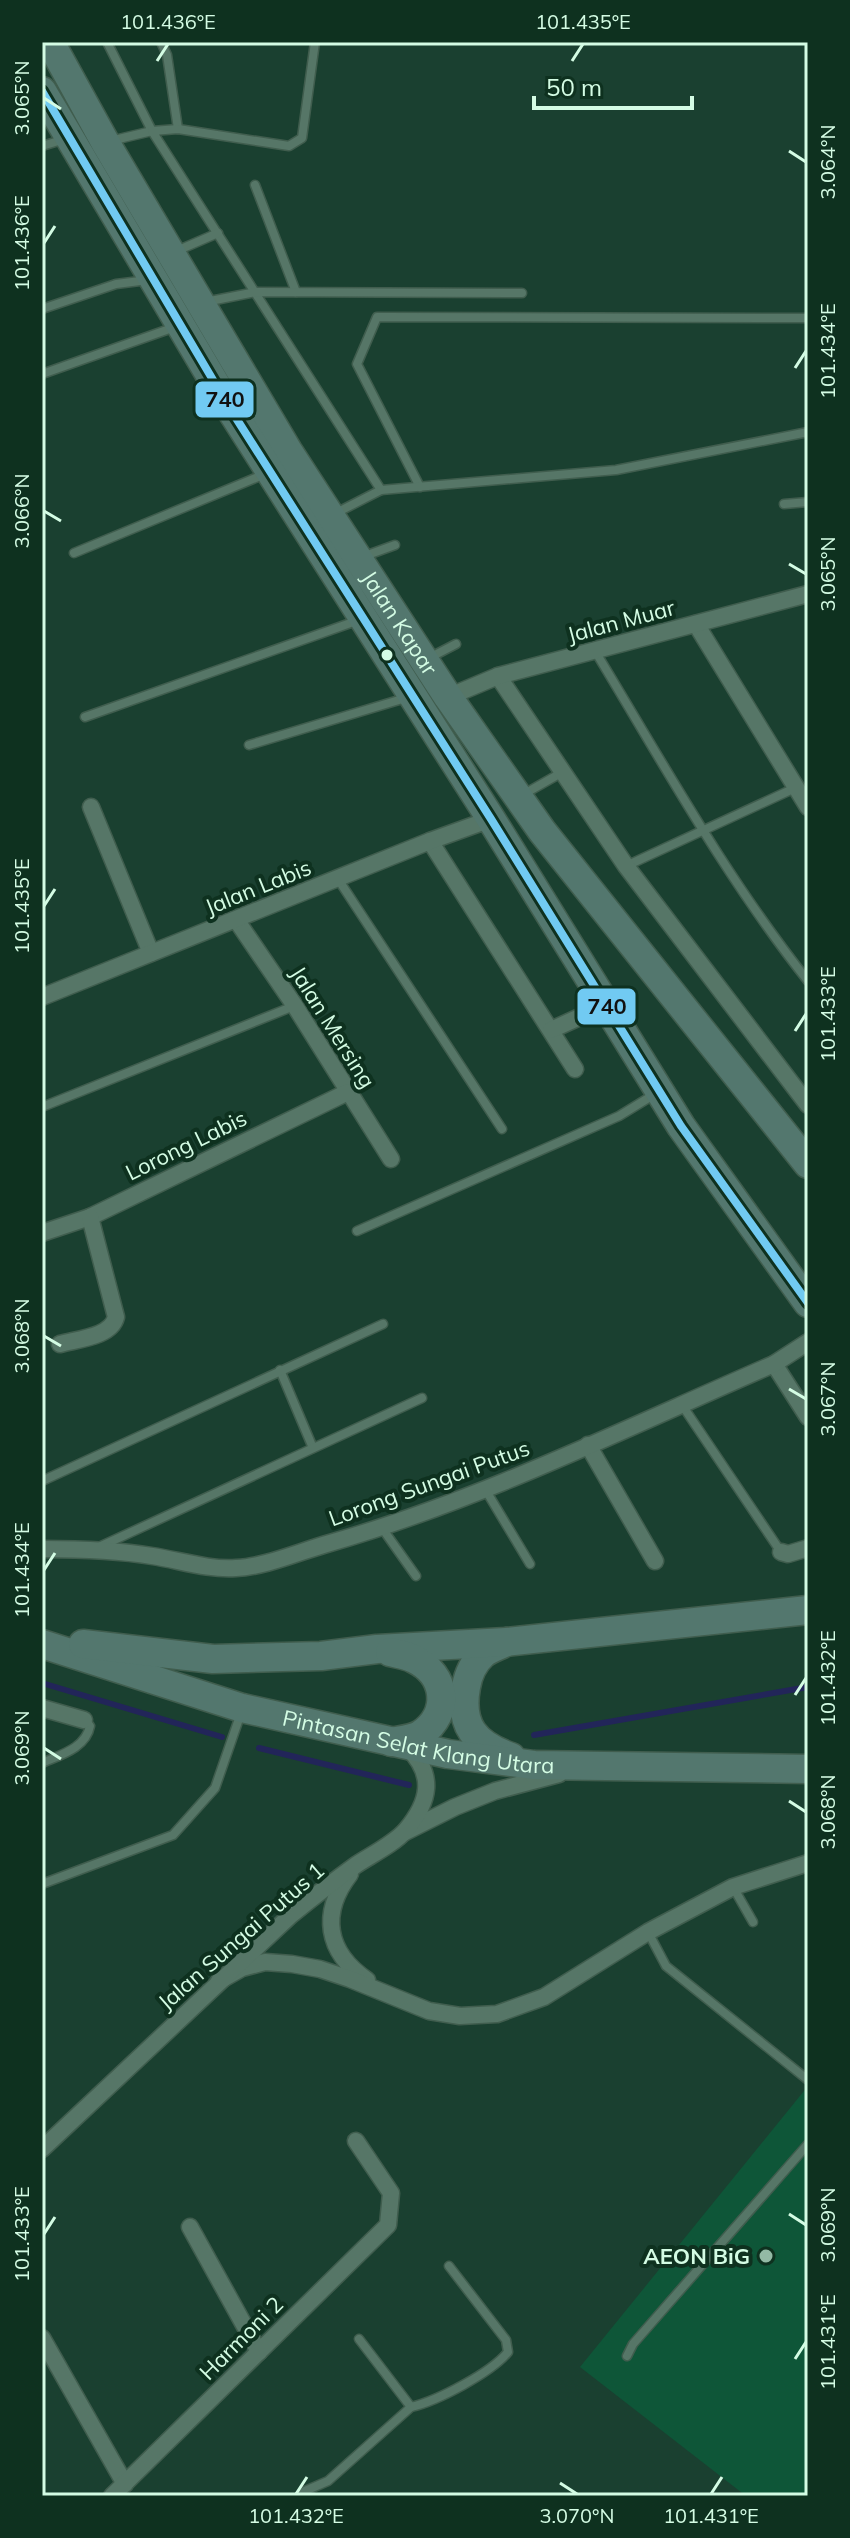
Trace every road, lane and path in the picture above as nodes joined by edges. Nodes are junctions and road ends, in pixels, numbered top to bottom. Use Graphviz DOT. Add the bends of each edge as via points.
graph roads {
  1 [pos="50,42"];
  2 [pos="107,42"];
  3 [pos="161,42"];
  4 [pos="315,42"];
  5 [pos="42,91"];
  6 [pos="178,129"];
  7 [pos="152,131"];
  8 [pos="69,137"];
  9 [pos="105,142"];
  10 [pos="42,146"];
  11 [pos="255,185"];
  12 [pos="218,233"];
  13 [pos="171,253"];
  14 [pos="153,279"];
  15 [pos="256,292"];
  16 [pos="296,292"];
  17 [pos="522,293"];
  18 [pos="201,303"];
  19 [pos="42,309"];
  20 [pos="808,318"];
  21 [pos="180,326"];
  22 [pos="42,374"];
  23 [pos="808,432"];
  24 [pos="270,472"];
  25 [pos="420,487"];
  26 [pos="381,490"];
  27 [pos="808,502"];
  28 [pos="784,504"];
  29 [pos="330,516"];
  30 [pos="395,545"];
  31 [pos="74,553"];
  32 [pos="358,559"];
  33 [pos="808,594"];
  34 [pos="364,618"];
  35 [pos="696,624"];
  36 [pos="456,644"];
  37 [pos="595,651"];
  38 [pos="424,660"];
  39 [pos="498,676"];
  40 [pos="413,696"];
  41 [pos="448,697"];
  42 [pos="85,717"];
  43 [pos="249,745"];
  44 [pos="561,773"];
  45 [pos="795,788"];
  46 [pos="518,797"];
  47 [pos="91,807"];
  48 [pos="808,807"];
  49 [pos="491,819"];
  50 [pos="702,831"];
  51 [pos="430,841"];
  52 [pos="626,866"];
  53 [pos="337,878"];
  54 [pos="237,921"];
  55 [pos="151,953"];
  56 [pos="808,981"];
  57 [pos="42,997"];
  58 [pos="606,1005"];
  59 [pos="295,1006"];
  60 [pos="551,1030"];
  61 [pos="575,1069"];
  62 [pos="659,1091"];
  63 [pos="348,1092"];
  64 [pos="808,1105"];
  65 [pos="42,1107"];
  66 [pos="502,1129"];
  67 [pos="391,1159"];
  68 [pos="808,1164"];
  69 [pos="90,1217"];
  70 [pos="357,1231"];
  71 [pos="42,1233"];
  72 [pos="808,1303"];
  73 [pos="383,1324"];
  74 [pos="808,1342"];
  75 [pos="60,1344"];
  76 [pos="774,1364"];
  77 [pos="280,1370"];
  78 [pos="422,1398"];
  79 [pos="682,1404"];
  80 [pos="808,1417"];
  81 [pos="588,1445"];
  82 [pos="313,1448"];
  83 [pos="42,1481"];
  84 [pos="485,1488"];
  85 [pos="382,1528"];
  86 [pos="808,1548"];
  87 [pos="42,1549"];
  88 [pos="95,1549"];
  89 [pos="781,1552"];
  90 [pos="655,1561"];
  91 [pos="530,1564"];
  92 [pos="416,1576"];
  93 [pos="808,1610"];
  94 [pos="42,1642"];
  95 [pos="506,1642"];
  96 [pos="377,1649"];
  97 [pos="42,1708"];
  98 [pos="242,1708"];
  99 [pos="84,1720"];
  100 [pos="398,1744"];
  101 [pos="42,1763"];
  102 [pos="534,1765"];
  103 [pos="591,1766"];
  104 [pos="808,1769"];
  105 [pos="405,1832"];
  106 [pos="808,1863"];
  107 [pos="356,1865"];
  108 [pos="42,1884"];
  109 [pos="733,1887"];
  110 [pos="753,1922"];
  111 [pos="648,1932"];
  112 [pos="219,1981"];
  113 [pos="391,1997"];
  114 [pos="808,2080"];
  115 [pos="356,2141"];
  116 [pos="808,2144"];
  117 [pos="42,2149"];
  118 [pos="190,2227"];
  119 [pos="449,2266"];
  120 [pos="42,2338"];
  121 [pos="359,2339"];
  122 [pos="259,2352"];
  123 [pos="627,2356"];
  124 [pos="411,2407"];
  125 [pos="118,2490"];
  126 [pos="299,2496"];
  1 -- 9 [label="highway, Jalan Kapar"];
  2 -- 7 [label="lane"];
  3 -- 6 [label="lane"];
  4 -- 6 [label="lane" via="302,138 289,146"];
  5 -- 8 [label="highway, Jalan Kapar"];
  6 -- 7 [label="lane"];
  7 -- 9 [label="lane"];
  7 -- 12 [label="lane"];
  8 -- 10 [label="lane"];
  8 -- 14 [label="highway, Jalan Kapar"];
  9 -- 13 [label="highway, Jalan Kapar"];
  11 -- 16 [label="lane"];
  12 -- 13 [label="lane"];
  12 -- 15 [label="lane"];
  13 -- 18 [label="highway, Jalan Kapar"];
  14 -- 19 [label="lane" via="116,284"];
  14 -- 21 [label="highway, Jalan Kapar"];
  15 -- 16 [label="lane"];
  15 -- 18 [label="lane"];
  15 -- 26 [label="lane"];
  16 -- 17 [label="lane"];
  18 -- 29 [label="highway, Jalan Kapar"];
  20 -- 25 [label="lane" via="377,317 357,364"];
  21 -- 22 [label="lane"];
  21 -- 24 [label="highway, Jalan Kapar"];
  23 -- 25 [label="lane" via="616,470"];
  24 -- 31 [label="lane"];
  24 -- 34 [label="highway, Jalan Kapar"];
  25 -- 26 [label="lane"];
  26 -- 29 [label="lane"];
  27 -- 28 [label="lane"];
  29 -- 32 [label="highway, Jalan Kapar"];
  30 -- 32 [label="lane"];
  32 -- 38 [label="highway, Jalan Kapar"];
  33 -- 35 [label="street, Jalan Muar"];
  34 -- 40 [label="highway, Jalan Kapar"];
  34 -- 42 [label="lane"];
  35 -- 37 [label="street, Jalan Muar"];
  35 -- 45 [label="street"];
  36 -- 38 [label="lane"];
  37 -- 39 [label="street, Jalan Muar"];
  37 -- 50 [label="lane"];
  38 -- 41 [label="highway, Jalan Kapar"];
  39 -- 41 [label="street, Jalan Muar"];
  39 -- 44 [label="street"];
  40 -- 43 [label="lane"];
  40 -- 49 [label="highway, Jalan Kapar"];
  41 -- 46 [label="highway, Jalan Kapar"];
  44 -- 46 [label="lane"];
  44 -- 52 [label="street"];
  45 -- 48 [label="street"];
  45 -- 50 [label="lane"];
  46 -- 68 [label="highway, Jalan Kapar"];
  47 -- 55 [label="street"];
  49 -- 51 [label="street, Jalan Labis"];
  49 -- 58 [label="highway, Jalan Kapar"];
  50 -- 52 [label="lane"];
  50 -- 56 [label="lane"];
  51 -- 53 [label="street, Jalan Labis"];
  51 -- 60 [label="street"];
  52 -- 64 [label="street"];
  53 -- 54 [label="street, Jalan Labis"];
  53 -- 66 [label="lane"];
  54 -- 55 [label="street, Jalan Labis"];
  54 -- 59 [label="street, Jalan Mersing"];
  55 -- 57 [label="street, Jalan Labis"];
  58 -- 60 [label="street"];
  58 -- 62 [label="highway, Jalan Kapar"];
  59 -- 63 [label="street, Jalan Mersing"];
  59 -- 65 [label="lane"];
  60 -- 61 [label="street"];
  62 -- 70 [label="lane" via="619,1116"];
  62 -- 72 [label="highway, Jalan Kapar"];
  63 -- 67 [label="street, Jalan Mersing"];
  63 -- 69 [label="street, Lorong Labis"];
  69 -- 71 [label="street, Lorong Labis"];
  69 -- 75 [label="street" via="116,1317 106,1331"];
  73 -- 77 [label="lane"];
  74 -- 76 [label="street, Lorong Sungai Putus"];
  76 -- 79 [label="street, Lorong Sungai Putus"];
  76 -- 80 [label="street"];
  77 -- 82 [label="lane"];
  77 -- 83 [label="lane"];
  78 -- 82 [label="lane"];
  79 -- 81 [label="street, Lorong Sungai Putus"];
  79 -- 89 [label="lane"];
  81 -- 84 [label="street, Lorong Sungai Putus"];
  81 -- 90 [label="street"];
  82 -- 88 [label="lane"];
  84 -- 85 [label="street, Lorong Sungai Putus"];
  84 -- 91 [label="lane"];
  85 -- 88 [label="street, Lorong Sungai Putus" via="238,1568"];
  85 -- 92 [label="lane"];
  86 -- 89 [label="street"];
  87 -- 88 [label="street, Lorong Sungai Putus"];
  93 -- 95 [label="highway, Pintasan Selat Klang Utara"];
  94 -- 96 [label="highway, Pintasan Selat Klang Utara" via="213,1659"];
  94 -- 98 [label="highway, Pintasan Selat Klang Utara"];
  95 -- 96 [label="highway, Pintasan Selat Klang Utara"];
  95 -- 102 [label="highway" via="483,1654 468,1675 465,1721 490,1749"];
  96 -- 100 [label="highway" via="414,1659 440,1687 442,1707 432,1723"];
  97 -- 99 [label="street"];
  98 -- 100 [label="highway, Pintasan Selat Klang Utara"];
  98 -- 108 [label="lane" via="215,1788 173,1835"];
  99 -- 101 [label="lane" via="90,1726 84,1740"];
  100 -- 102 [label="highway, Pintasan Selat Klang Utara"];
  100 -- 105 [label="street, Jalan Sungai Putus 1" via="420,1760 426,1773 422,1804"];
  102 -- 103 [label="highway, Pintasan Selat Klang Utara"];
  103 -- 104 [label="highway, Pintasan Selat Klang Utara"];
  103 -- 105 [label="street" via="495,1791"];
  105 -- 107 [label="street, Jalan Sungai Putus 1"];
  106 -- 109 [label="street"];
  107 -- 112 [label="street, Jalan Sungai Putus 1"];
  107 -- 113 [label="street" via="335,1898 333,1939 356,1973"];
  109 -- 110 [label="lane"];
  109 -- 111 [label="street"];
  111 -- 113 [label="street" via="544,1997 497,2014 460,2016"];
  111 -- 114 [label="lane" via="666,1966"];
  112 -- 113 [label="street" via="265,1962 292,1964 350,1979"];
  112 -- 117 [label="street, Jalan Sungai Putus 1"];
  115 -- 122 [label="street, Harmoni 2" via="391,2193 388,2225"];
  116 -- 123 [label="lane"];
  118 -- 122 [label="street"];
  119 -- 124 [label="lane" via="506,2340 508,2352 499,2363 428,2403"];
  120 -- 125 [label="street"];
  121 -- 124 [label="lane"];
  122 -- 125 [label="street, Harmoni 2"];
  124 -- 126 [label="lane" via="328,2481"];
}
